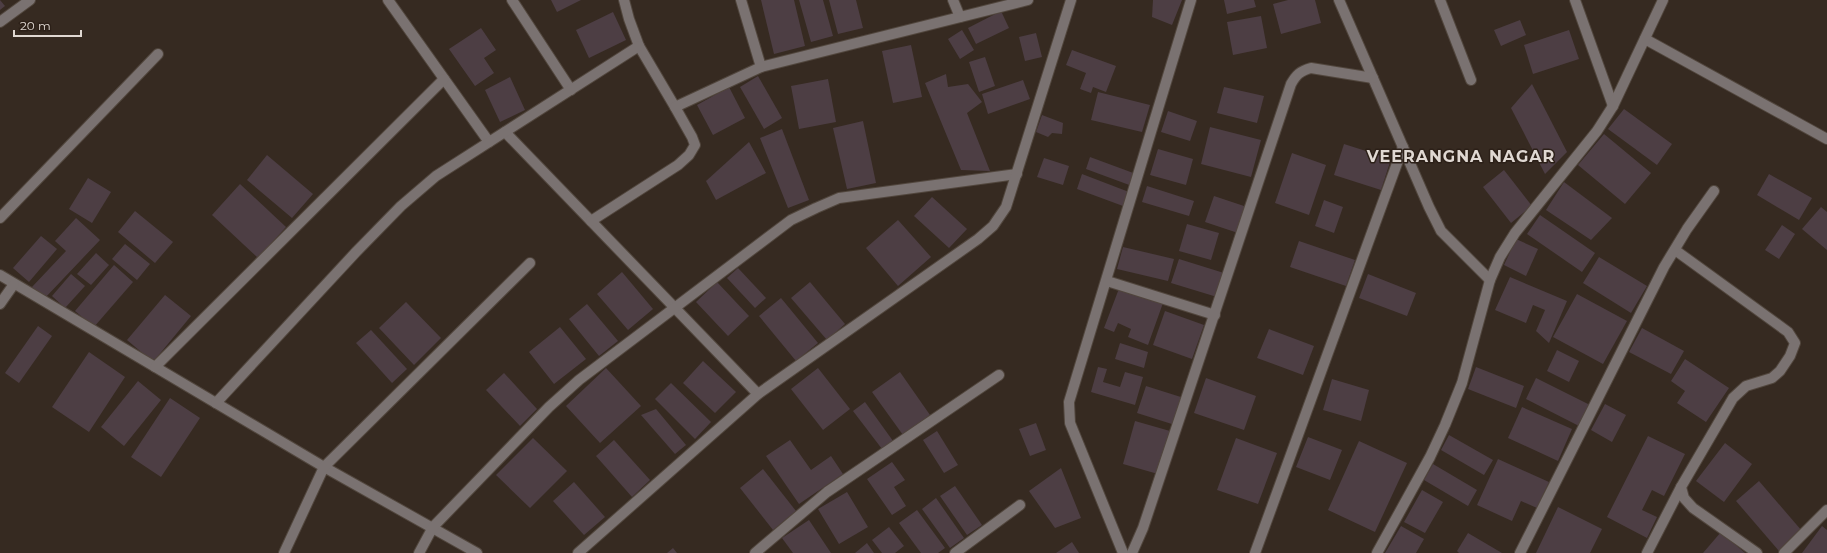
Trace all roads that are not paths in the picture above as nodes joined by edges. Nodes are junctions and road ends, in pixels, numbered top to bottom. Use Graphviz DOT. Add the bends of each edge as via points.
graph roads {
  1 [pos="30,0"];
  2 [pos="512,0"];
  3 [pos="624,0"];
  4 [pos="741,0"];
  5 [pos="953,0"];
  6 [pos="1028,0"];
  7 [pos="1071,0"];
  8 [pos="1191,0"];
  9 [pos="1339,0"];
  10 [pos="1440,0"];
  11 [pos="1575,0"];
  12 [pos="1663,0"];
  13 [pos="390,1"];
  14 [pos="960,17"];
  15 [pos="0,22"];
  16 [pos="1644,39"];
  17 [pos="639,46"];
  18 [pos="158,54"];
  19 [pos="761,67"];
  20 [pos="1373,78"];
  21 [pos="444,79"];
  22 [pos="1471,80"];
  23 [pos="571,90"];
  24 [pos="1613,106"];
  25 [pos="675,107"];
  26 [pos="505,132"];
  27 [pos="1827,139"];
  28 [pos="489,142"];
  29 [pos="1403,147"];
  30 [pos="1017,174"];
  31 [pos="1714,191"];
  32 [pos="0,218"];
  33 [pos="591,221"];
  34 [pos="1674,250"];
  35 [pos="530,263"];
  36 [pos="0,276"];
  37 [pos="1490,280"];
  38 [pos="1107,281"];
  39 [pos="14,284"];
  40 [pos="0,304"];
  41 [pos="675,308"];
  42 [pos="1215,315"];
  43 [pos="155,366"];
  44 [pos="999,375"];
  45 [pos="758,394"];
  46 [pos="216,403"];
  47 [pos="324,467"];
  48 [pos="1681,487"];
  49 [pos="1020,505"];
  50 [pos="1827,510"];
  51 [pos="433,528"];
  52 [pos="284,553"];
  53 [pos="419,553"];
  54 [pos="477,553"];
  55 [pos="578,553"];
  56 [pos="755,553"];
  57 [pos="955,553"];
  58 [pos="1122,553"];
  59 [pos="1132,553"];
  60 [pos="1255,553"];
  61 [pos="1377,553"];
  62 [pos="1520,553"];
  63 [pos="1646,553"];
  64 [pos="1757,553"];
  65 [pos="1784,553"];
  1 -- 15 [label="street"];
  2 -- 23 [label="street"];
  3 -- 17 [label="street"];
  4 -- 19 [label="street"];
  5 -- 14 [label="street"];
  6 -- 14 [label="street"];
  7 -- 30 [label="street"];
  8 -- 38 [label="street"];
  9 -- 20 [label="street"];
  10 -- 22 [label="street"];
  11 -- 24 [label="street"];
  12 -- 16 [label="street"];
  13 -- 21 [label="street"];
  14 -- 19 [label="street"];
  16 -- 24 [label="street"];
  16 -- 27 [label="street"];
  17 -- 23 [label="street"];
  17 -- 25 [label="street"];
  18 -- 32 [label="street"];
  19 -- 25 [label="street"];
  20 -- 29 [label="street"];
  20 -- 42 [label="street" via="1311,68 1296,75"];
  21 -- 28 [label="street"];
  21 -- 43 [label="street"];
  23 -- 26 [label="street"];
  24 -- 37 [label="street" via="1597,131 1515,233"];
  25 -- 33 [label="street" via="695,145 689,155 678,165"];
  26 -- 28 [label="street"];
  26 -- 33 [label="street"];
  28 -- 46 [label="street" via="436,176 401,206"];
  29 -- 37 [label="street" via="1441,231"];
  29 -- 60 [label="street"];
  30 -- 41 [label="street" via="839,198 791,220"];
  30 -- 45 [label="street" via="1006,207 993,226 978,239"];
  31 -- 34 [label="street"];
  33 -- 41 [label="street"];
  34 -- 48 [label="street" via="1788,332 1795,343 1780,371 1772,378 1746,386 1733,398"];
  34 -- 62 [label="street"];
  35 -- 47 [label="street"];
  36 -- 39 [label="street"];
  37 -- 61 [label="street" via="1462,383 1445,425 1430,458"];
  38 -- 42 [label="street"];
  38 -- 58 [label="street" via="1069,402 1070,423"];
  39 -- 40 [label="street"];
  39 -- 43 [label="street"];
  41 -- 45 [label="street"];
  41 -- 51 [label="street" via="574,385"];
  42 -- 59 [label="street" via="1143,528"];
  43 -- 46 [label="street"];
  44 -- 56 [label="street" via="827,492"];
  45 -- 55 [label="street"];
  46 -- 47 [label="street"];
  47 -- 51 [label="street"];
  47 -- 52 [label="street"];
  48 -- 63 [label="street"];
  48 -- 64 [label="street" via="1684,498 1693,508"];
  49 -- 57 [label="street"];
  50 -- 65 [label="street"];
  51 -- 53 [label="street"];
  51 -- 54 [label="street"];
}
